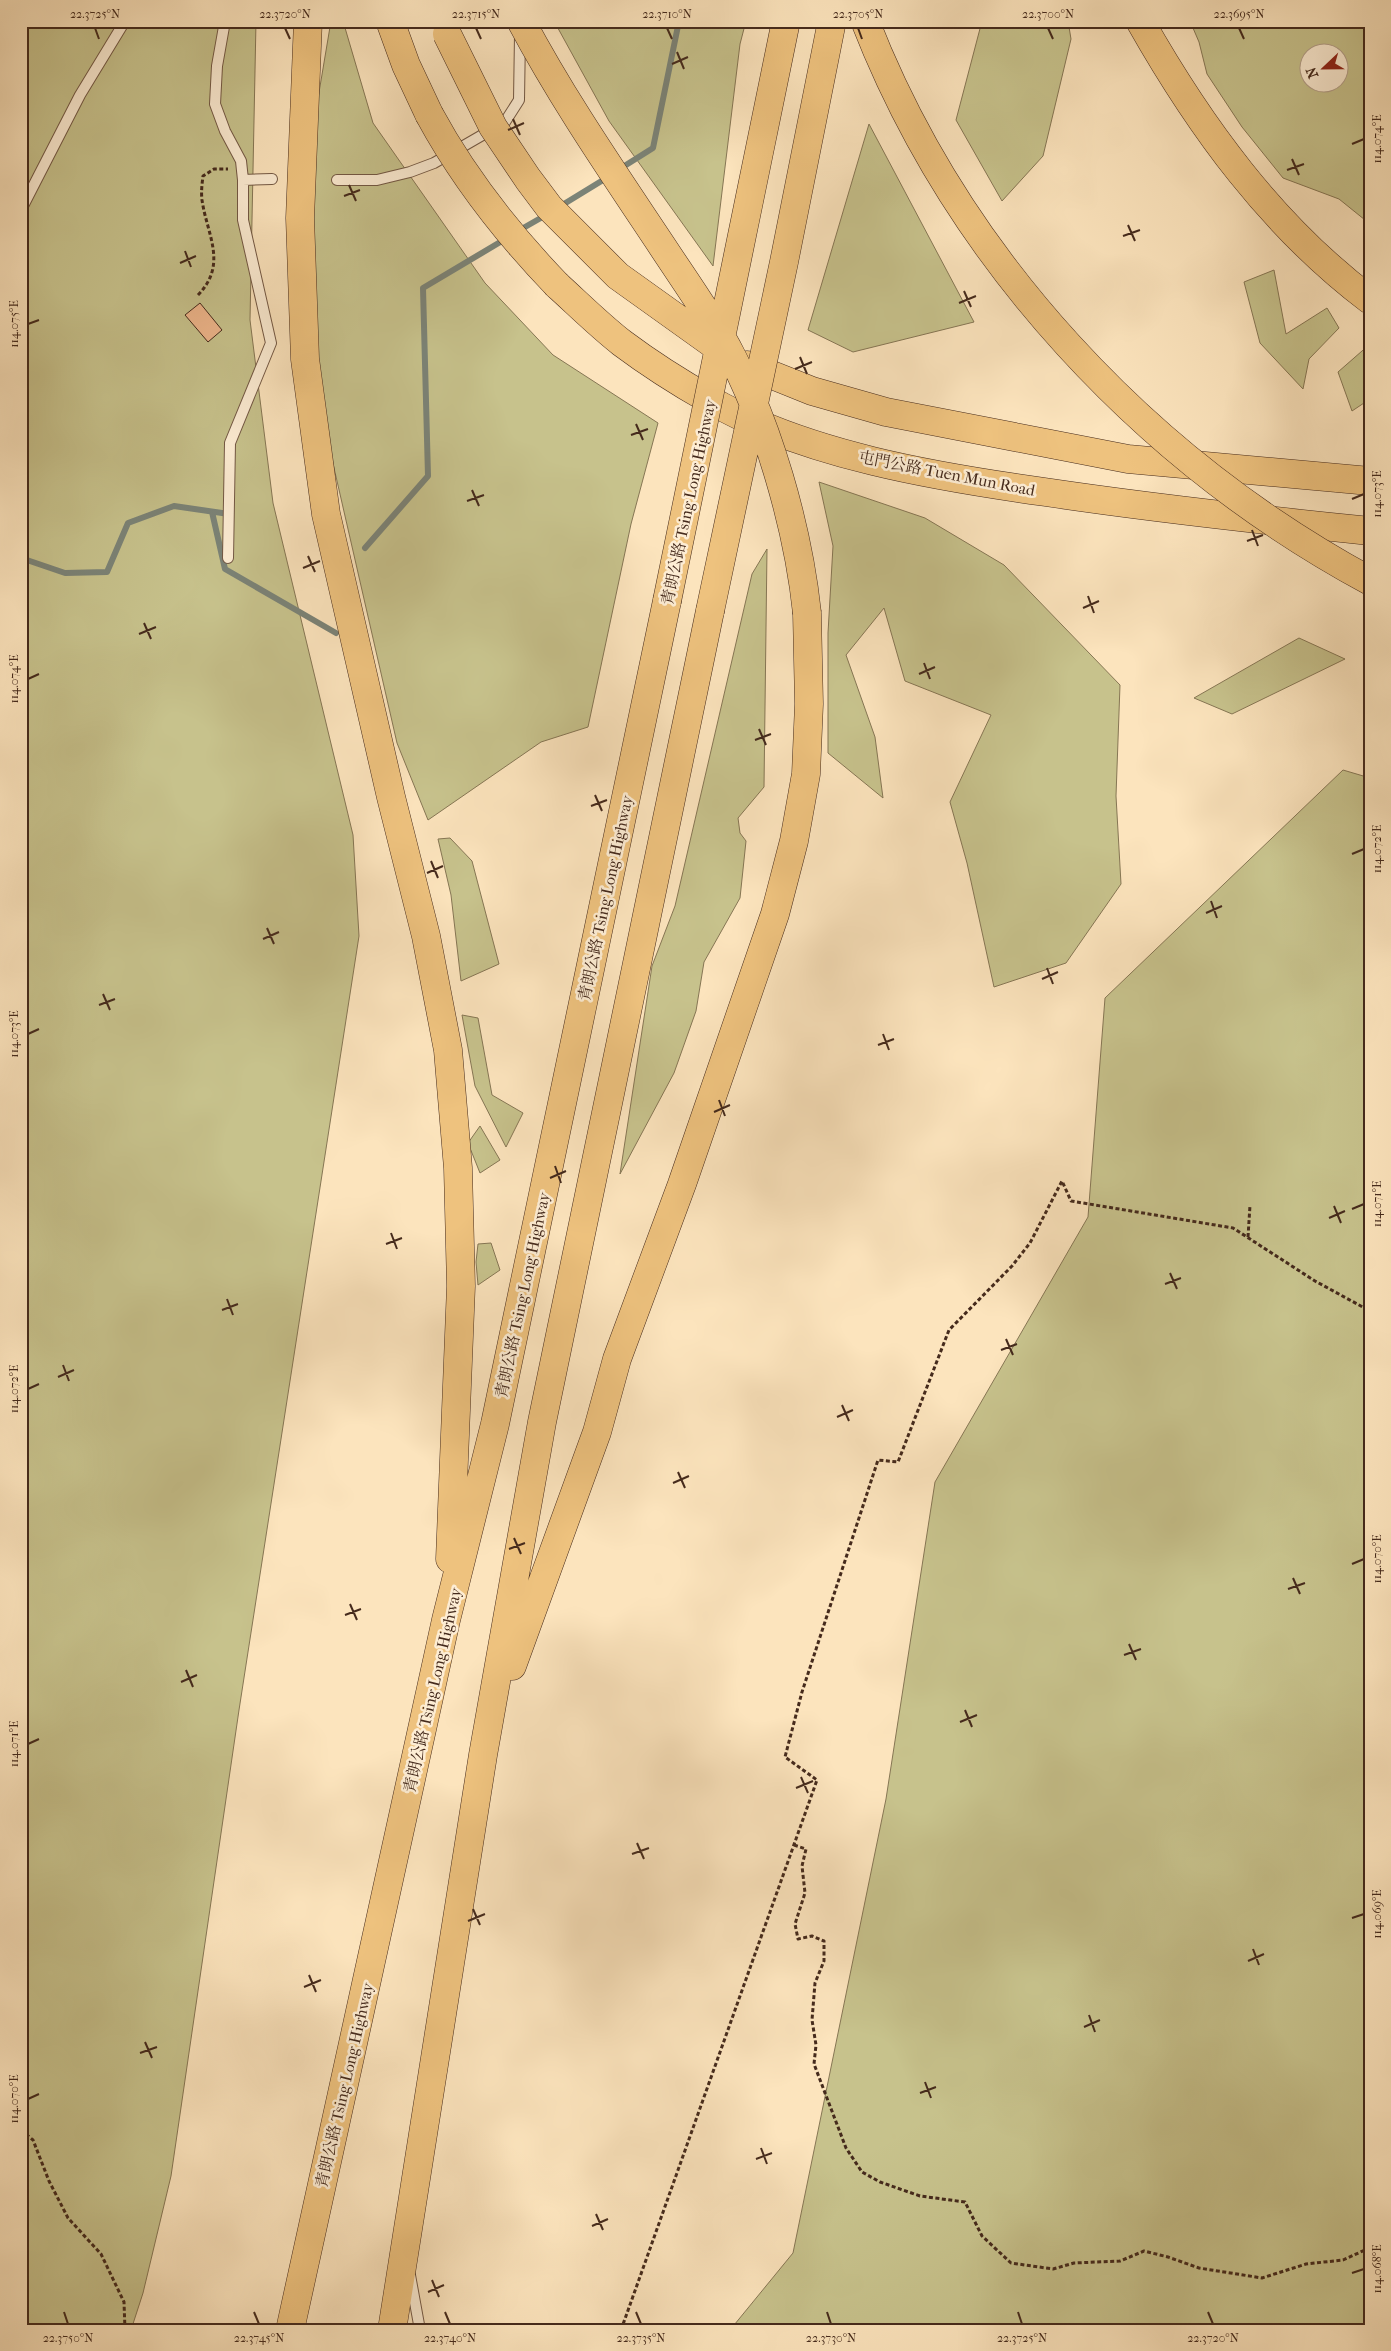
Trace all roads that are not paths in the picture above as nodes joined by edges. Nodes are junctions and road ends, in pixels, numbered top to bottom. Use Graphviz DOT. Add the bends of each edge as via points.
graph roads {
  1 [pos="125,21"];
  2 [pos="225,21"];
  3 [pos="308,21"];
  4 [pos="390,21"];
  5 [pos="520,21"];
  6 [pos="786,21"];
  7 [pos="832,21"];
  8 [pos="865,21"];
  9 [pos="1140,21"];
  10 [pos="444,27"];
  11 [pos="272,179"];
  12 [pos="243,180"];
  13 [pos="337,180"];
  14 [pos="21,210"];
  15 [pos="1370,300"];
  16 [pos="1370,481"];
  17 [pos="1370,531"];
  18 [pos="228,558"];
  19 [pos="1370,581"];
  20 [pos="446,1620"];
  21 [pos="483,1755"];
  22 [pos="406,2250"];
  23 [pos="288,2328"];
  24 [pos="392,2330"];
  25 [pos="420,2330"];
  1 -- 14 [label="lane" via="80,95"];
  2 -- 12 [label="lane" via="216,66 215,104 241,161"];
  3 -- 20 [label="highway" via="300,218 305,359 326,514 426,936 449,1060 458,1168 461,1286"];
  4 -- 17 [label="highway, 屯門公路 Tuen Mun Road, bridge" via="406,65 446,145 513,238 598,324 645,360 710,401 787,435 872,462 986,484 1160,509"];
  5 -- 13 [label="lane" via="519,100 505,122 434,163 410,172 376,180"];
  5 -- 21 [label="highway, bridge" via="569,104 727,347 758,415 783,493 805,589 810,704 806,774 794,842 775,914 682,1184 617,1359 597,1432"];
  6 -- 20 [label="highway, 青朗公路 Tsing Long Highway, bridge" via="495,1424"];
  7 -- 21 [label="highway, bridge" via="542,1422"];
  8 -- 19 [label="highway, bridge" via="910,118 956,198 1020,289 1057,333 1136,414 1224,488"];
  9 -- 15 [label="highway" via="1190,106 1254,190 1329,266"];
  10 -- 16 [label="highway, bridge" via="494,127 548,207 596,256 644,296 746,365 812,391 886,412 1128,459"];
  11 -- 12 [label="lane"];
  12 -- 18 [label="lane" via="244,220 272,344 230,443"];
  20 -- 23 [label="highway, 青朗公路 Tsing Long Highway"];
  21 -- 22 [label="highway"];
  22 -- 24 [label="highway"];
  22 -- 25 [label="lane"];
}
